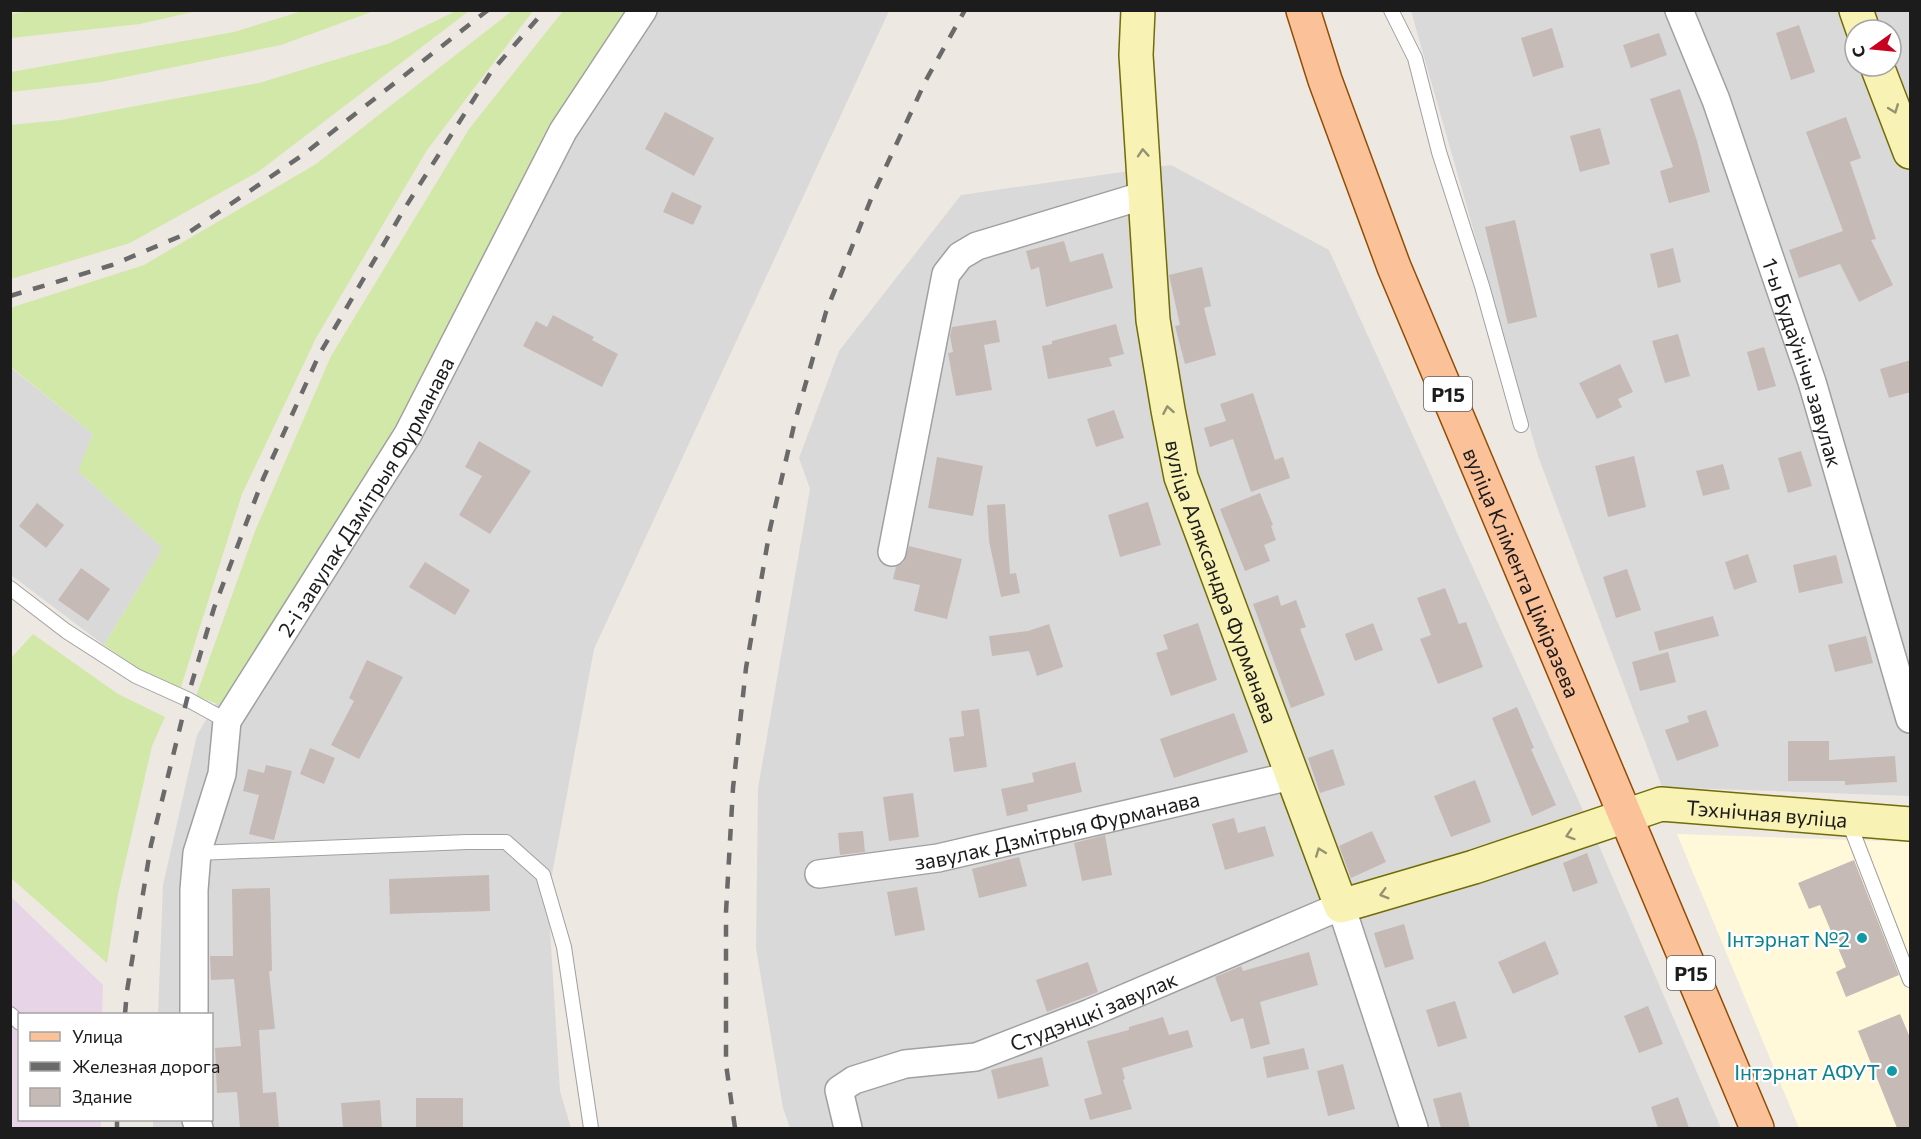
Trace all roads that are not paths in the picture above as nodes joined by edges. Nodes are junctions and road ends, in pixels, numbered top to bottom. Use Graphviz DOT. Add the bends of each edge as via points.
graph roads {
  1 [pos="643,10"];
  2 [pos="1138,10"];
  3 [pos="1304,10"];
  4 [pos="1391,10"];
  5 [pos="1679,10"];
  6 [pos="1882,78"];
  7 [pos="1911,152"];
  8 [pos="1145,195"];
  9 [pos="1521,425"];
  10 [pos="892,552"];
  11 [pos="10,588"];
  12 [pos="1911,719"];
  13 [pos="227,721"];
  14 [pos="1291,776"];
  15 [pos="1625,817"];
  16 [pos="1848,818"];
  17 [pos="1911,824"];
  18 [pos="197,853"];
  19 [pos="819,874"];
  20 [pos="1341,906"];
  21 [pos="1910,976"];
  22 [pos="194,1013"];
  23 [pos="591,1128"];
  24 [pos="848,1128"];
  25 [pos="1414,1128"];
  26 [pos="1757,1128"];
  1 -- 13 [label="street, 2-і завулак Дзмітрыя Фурманава" via="563,131 408,434"];
  8 -- 2 [label="street, вуліца Аляксандра Фурманава, one-way" via="1136,55"];
  3 -- 15 [label="main road, вуліца Клімента Ціміразева / Р15" via="1324,80 1394,267"];
  4 -- 9 [label="lane" via="1415,58 1439,152"];
  5 -- 12 [label="street, 1-ы Будаўнічы завулак" via="1716,100 1812,382"];
  6 -- 7 [label="street, one-way"];
  8 -- 10 [label="street" via="977,246 960,256 946,274"];
  14 -- 8 [label="street, вуліца Аляксандра Фурманава, one-way" via="1181,477 1153,320"];
  11 -- 13 [label="lane" via="66,631 136,676"];
  13 -- 18 [label="street, 2-і завулак Дзмітрыя Фурманава" via="222,774"];
  14 -- 19 [label="street, завулак Дзмітрыя Фурманава" via="938,858"];
  20 -- 14 [label="street, вуліца Аляксандра Фурманава, one-way"];
  15 -- 16 [label="street, Тэхнічная вуліца" via="1661,804"];
  15 -- 20 [label="street, Тэхнічная вуліца, one-way"];
  15 -- 26 [label="main road, вуліца Клімента Ціміразева / Р15"];
  16 -- 17 [label="street, Тэхнічная вуліца"];
  16 -- 21 [label="lane"];
  18 -- 22 [label="street, 2-і завулак Дзмітрыя Фурманава"];
  18 -- 23 [label="lane" via="506,842 543,875 564,946"];
  20 -- 24 [label="street, Студэнцкі завулак" via="976,1058 905,1064 854,1080 839,1090"];
  20 -- 25 [label="street, вуліца Аляксандра Фурманава"];
}
